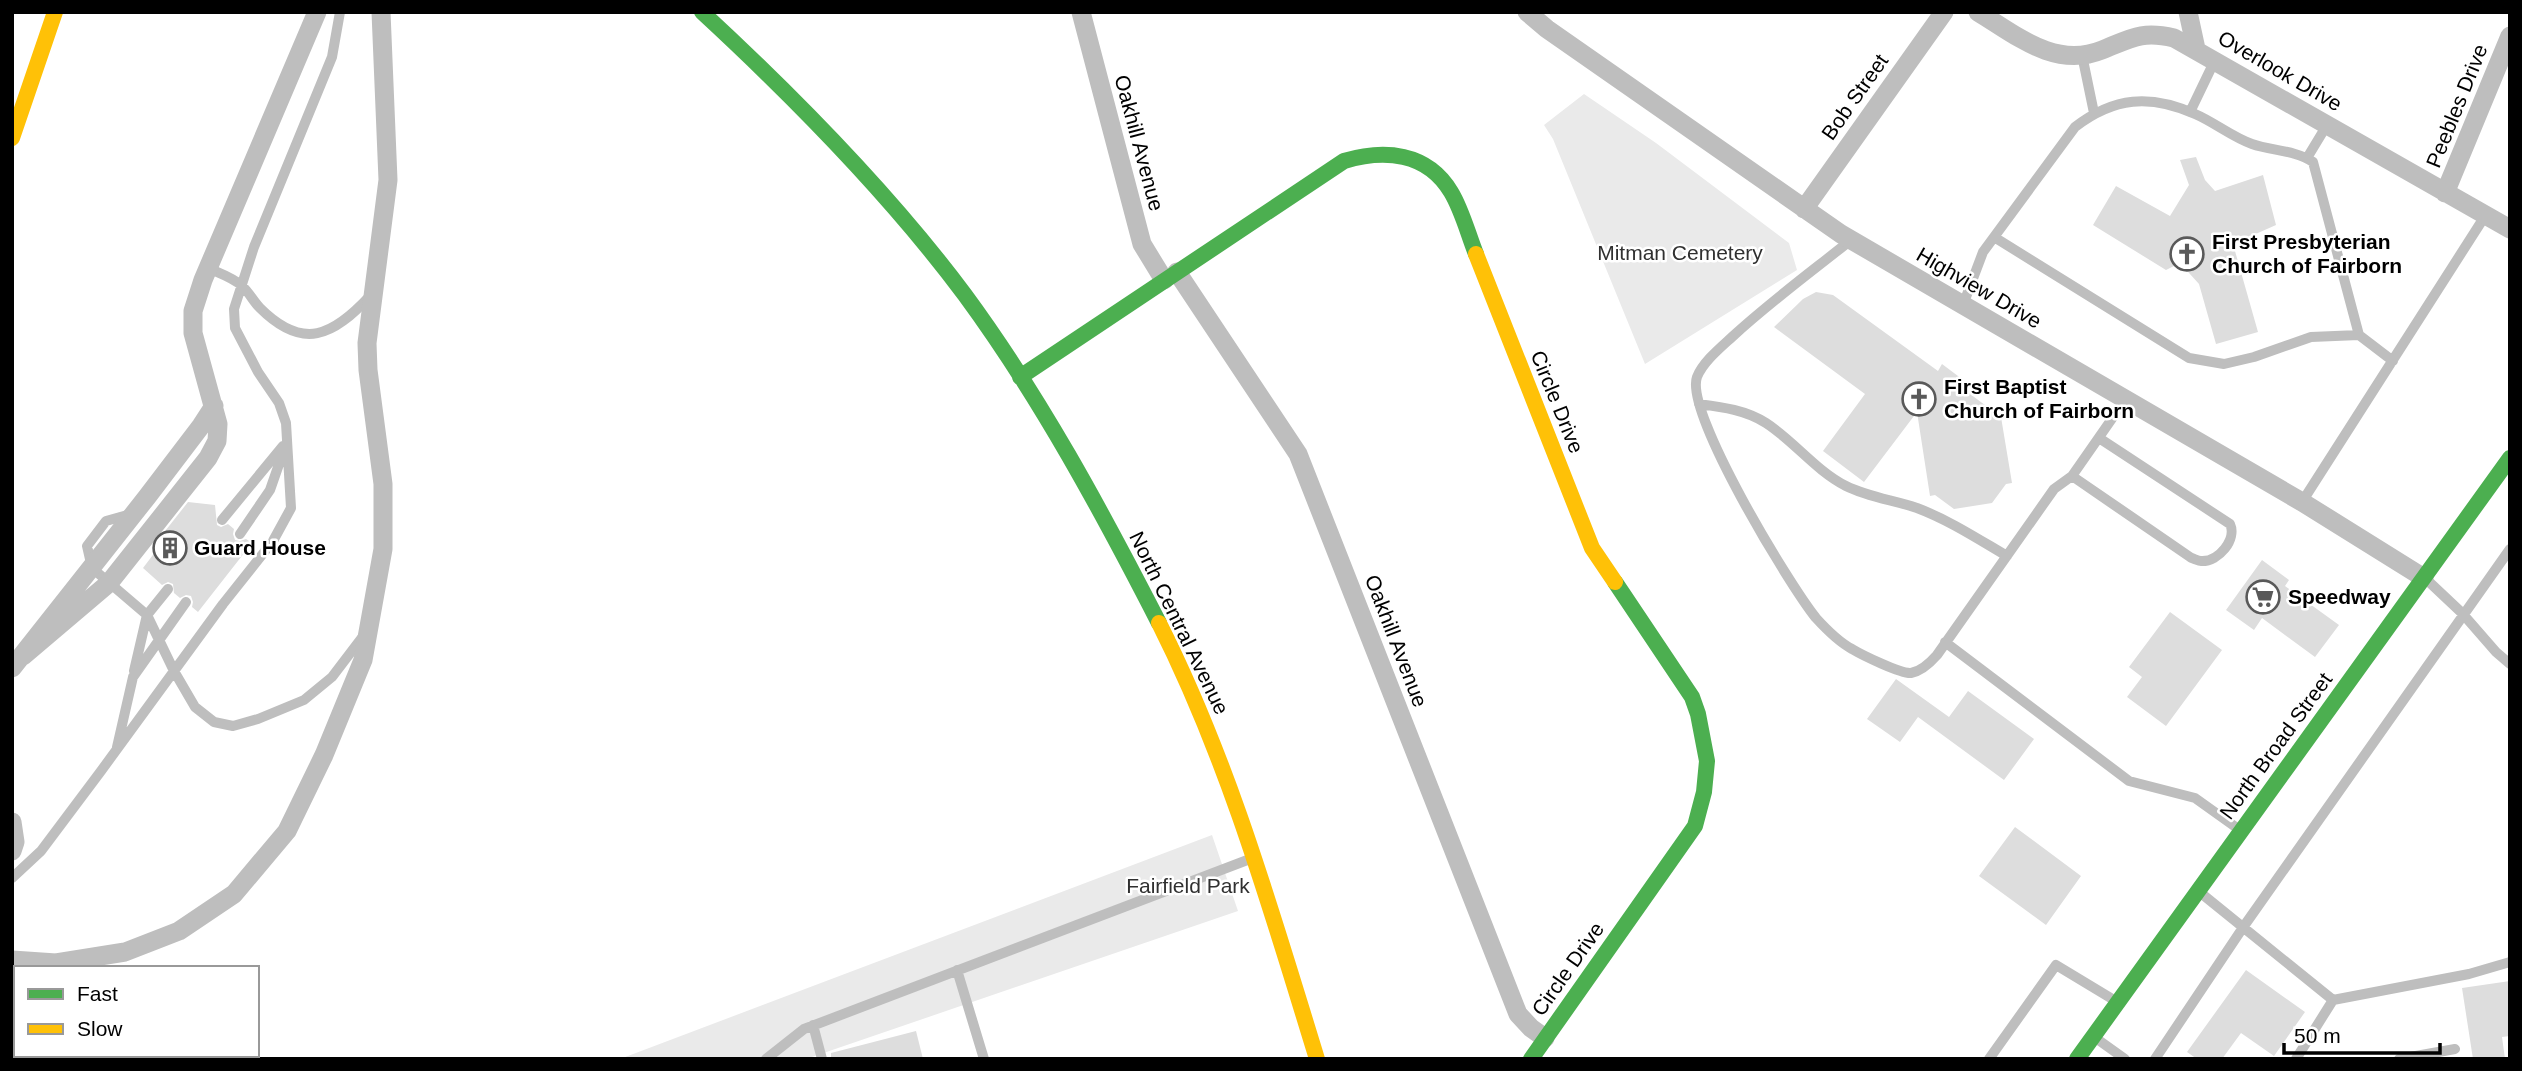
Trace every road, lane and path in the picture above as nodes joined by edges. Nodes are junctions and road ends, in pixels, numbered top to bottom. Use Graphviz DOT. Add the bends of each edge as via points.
graph roads {
  1 [pos="55,12"];
  2 [pos="317,12"];
  3 [pos="340,12"];
  4 [pos="381,12"];
  5 [pos="702,12"];
  6 [pos="1081,12"];
  7 [pos="1527,12"];
  8 [pos="1944,12"];
  9 [pos="1978,12"];
  10 [pos="2188,12"];
  11 [pos="2510,36"];
  12 [pos="2196,49"];
  13 [pos="2082,55"];
  14 [pos="2215,60"];
  15 [pos="2190,112"];
  16 [pos="2094,113"];
  17 [pos="2327,125"];
  18 [pos="12,138"];
  19 [pos="2307,158"];
  20 [pos="2445,193"];
  21 [pos="1804,209"];
  22 [pos="2485,216"];
  23 [pos="2510,229"];
  24 [pos="1994,237"];
  25 [pos="1852,240"];
  26 [pos="208,268"];
  27 [pos="1171,276"];
  28 [pos="242,286"];
  29 [pos="373,294"];
  30 [pos="1963,305"];
  31 [pos="2359,335"];
  32 [pos="2392,360"];
  33 [pos="1020,377"];
  34 [pos="2125,400"];
  35 [pos="1699,404"];
  36 [pos="214,406"];
  37 [pos="2099,438"];
  38 [pos="288,440"];
  39 [pos="2510,458"];
  40 [pos="2072,476"];
  41 [pos="2302,502"];
  42 [pos="222,520"];
  43 [pos="240,534"];
  44 [pos="2510,549"];
  45 [pos="2007,555"];
  46 [pos="92,568"];
  47 [pos="2424,578"];
  48 [pos="110,583"];
  49 [pos="168,589"];
  50 [pos="186,602"];
  51 [pos="2462,613"];
  52 [pos="147,615"];
  53 [pos="369,629"];
  54 [pos="159,640"];
  55 [pos="1945,642"];
  56 [pos="17,662"];
  57 [pos="2510,664"];
  58 [pos="174,671"];
  59 [pos="132,677"];
  60 [pos="116,752"];
  61 [pos="12,822"];
  62 [pos="2241,831"];
  63 [pos="12,851"];
  64 [pos="1254,857"];
  65 [pos="12,878"];
  66 [pos="2198,891"];
  67 [pos="2244,926"];
  68 [pos="12,960"];
  69 [pos="2510,962"];
  70 [pos="957,970"];
  71 [pos="2333,1000"];
  72 [pos="2117,1003"];
  73 [pos="813,1025"];
  74 [pos="2094,1036"];
  75 [pos="1545,1038"];
  76 [pos="2455,1049"];
  77 [pos="766,1059"];
  78 [pos="822,1059"];
  79 [pos="984,1059"];
  80 [pos="1317,1059"];
  81 [pos="1531,1059"];
  82 [pos="1989,1059"];
  83 [pos="2077,1059"];
  84 [pos="2125,1059"];
  85 [pos="2155,1059"];
  86 [pos="2296,1059"];
  87 [pos="2399,1059"];
  1 -- 18 [label="main road"];
  2 -- 26 [label="street"];
  3 -- 28 [label="lane" via="332,57"];
  4 -- 29 [label="street" via="388,180"];
  5 -- 33 [label="main road, North Central Avenue" via="845,155 923,244"];
  6 -- 27 [label="street, Oakhill Avenue" via="1142,244"];
  7 -- 21 [label="street, Highview Drive"];
  8 -- 21 [label="street, Bob Street"];
  9 -- 13 [label="street, Overlook Drive" via="2045,51"];
  10 -- 12 [label="street"];
  11 -- 20 [label="street, Peebles Drive"];
  12 -- 13 [label="street, Overlook Drive" via="2174,37 2149,34"];
  12 -- 14 [label="street, Overlook Drive"];
  13 -- 16 [label="lane"];
  14 -- 15 [label="lane"];
  14 -- 17 [label="street, Overlook Drive"];
  15 -- 16 [label="lane" via="2162,101 2121,103"];
  15 -- 19 [label="lane" via="2251,144"];
  16 -- 24 [label="lane" via="2075,127"];
  17 -- 19 [label="lane"];
  17 -- 20 [label="street, Overlook Drive"];
  19 -- 31 [label="lane" via="2313,162"];
  20 -- 22 [label="street, Overlook Drive"];
  21 -- 25 [label="street, Highview Drive"];
  22 -- 23 [label="street, Overlook Drive"];
  22 -- 32 [label="lane"];
  24 -- 30 [label="lane" via="1983,252"];
  24 -- 31 [label="lane" via="2189,358 2224,364 2311,337"];
  25 -- 30 [label="street, Highview Drive"];
  25 -- 35 [label="lane" via="1716,352 1697,377"];
  26 -- 28 [label="lane"];
  26 -- 36 [label="street" via="193,311 192,332"];
  27 -- 33 [label="main road, Circle Drive"];
  27 -- 75 [label="street, Oakhill Avenue" via="1298,454 1518,1014"];
  27 -- 75 [label="main road, Circle Drive" via="1345,160 1363,154 1386,152 1423,164 1439,176 1455,200 1592,548 1692,697 1707,748 1708,778 1695,826"];
  28 -- 29 [label="lane" via="286,330 313,335 339,325"];
  28 -- 38 [label="lane" via="234,309 235,328 279,403"];
  29 -- 53 [label="street" via="368,370 383,484 383,549"];
  30 -- 34 [label="street, Highview Drive"];
  31 -- 32 [label="lane"];
  32 -- 41 [label="lane"];
  33 -- 64 [label="main road, North Central Avenue" via="1116,537 1158,622 1222,763"];
  34 -- 37 [label="lane"];
  34 -- 41 [label="street, Highview Drive"];
  35 -- 45 [label="lane" via="1765,422 1844,485 1945,520"];
  35 -- 55 [label="lane" via="1745,506 1818,620 1851,649 1907,673 1930,663"];
  36 -- 46 [label="street"];
  36 -- 48 [label="street" via="217,441 208,457"];
  37 -- 40 [label="lane"];
  37 -- 40 [label="lane" via="2222,517 2233,531 2231,540 2212,559 2200,562"];
  38 -- 42 [label="lane"];
  38 -- 43 [label="lane" via="270,490"];
  38 -- 58 [label="lane" via="291,508 274,541"];
  39 -- 47 [label="main road, North Broad Street"];
  40 -- 45 [label="lane" via="2054,489"];
  41 -- 47 [label="street, Highview Drive"];
  44 -- 51 [label="lane"];
  45 -- 55 [label="lane"];
  46 -- 48 [label="lane"];
  46 -- 56 [label="street"];
  47 -- 51 [label="lane"];
  47 -- 62 [label="main road, North Broad Street"];
  48 -- 52 [label="lane"];
  48 -- 56 [label="street"];
  49 -- 52 [label="lane"];
  50 -- 54 [label="lane"];
  51 -- 57 [label="lane"];
  51 -- 67 [label="lane"];
  52 -- 54 [label="lane"];
  52 -- 59 [label="lane"];
  53 -- 58 [label="lane" via="332,677 304,699 233,726 214,722 195,707"];
  53 -- 68 [label="street" via="363,660 287,831 234,894 179,931 125,952 56,963"];
  54 -- 58 [label="lane"];
  54 -- 59 [label="lane"];
  55 -- 62 [label="lane" via="2129,781 2195,798"];
  58 -- 60 [label="lane"];
  59 -- 60 [label="lane"];
  60 -- 65 [label="lane" via="41,851"];
  61 -- 63 [label="street"];
  62 -- 66 [label="main road, North Broad Street"];
  64 -- 70 [label="lane"];
  64 -- 80 [label="main road, North Central Avenue"];
  66 -- 67 [label="lane"];
  66 -- 72 [label="main road, North Broad Street"];
  67 -- 71 [label="lane"];
  67 -- 85 [label="lane"];
  69 -- 71 [label="lane"];
  70 -- 73 [label="lane"];
  70 -- 79 [label="lane"];
  71 -- 86 [label="lane"];
  72 -- 74 [label="main road, North Broad Street"];
  72 -- 82 [label="lane" via="2056,965"];
  73 -- 77 [label="lane"];
  73 -- 78 [label="lane"];
  74 -- 83 [label="main road, North Broad Street"];
  74 -- 84 [label="lane"];
  75 -- 81 [label="main road, Circle Drive"];
  76 -- 87 [label="lane"];
}
